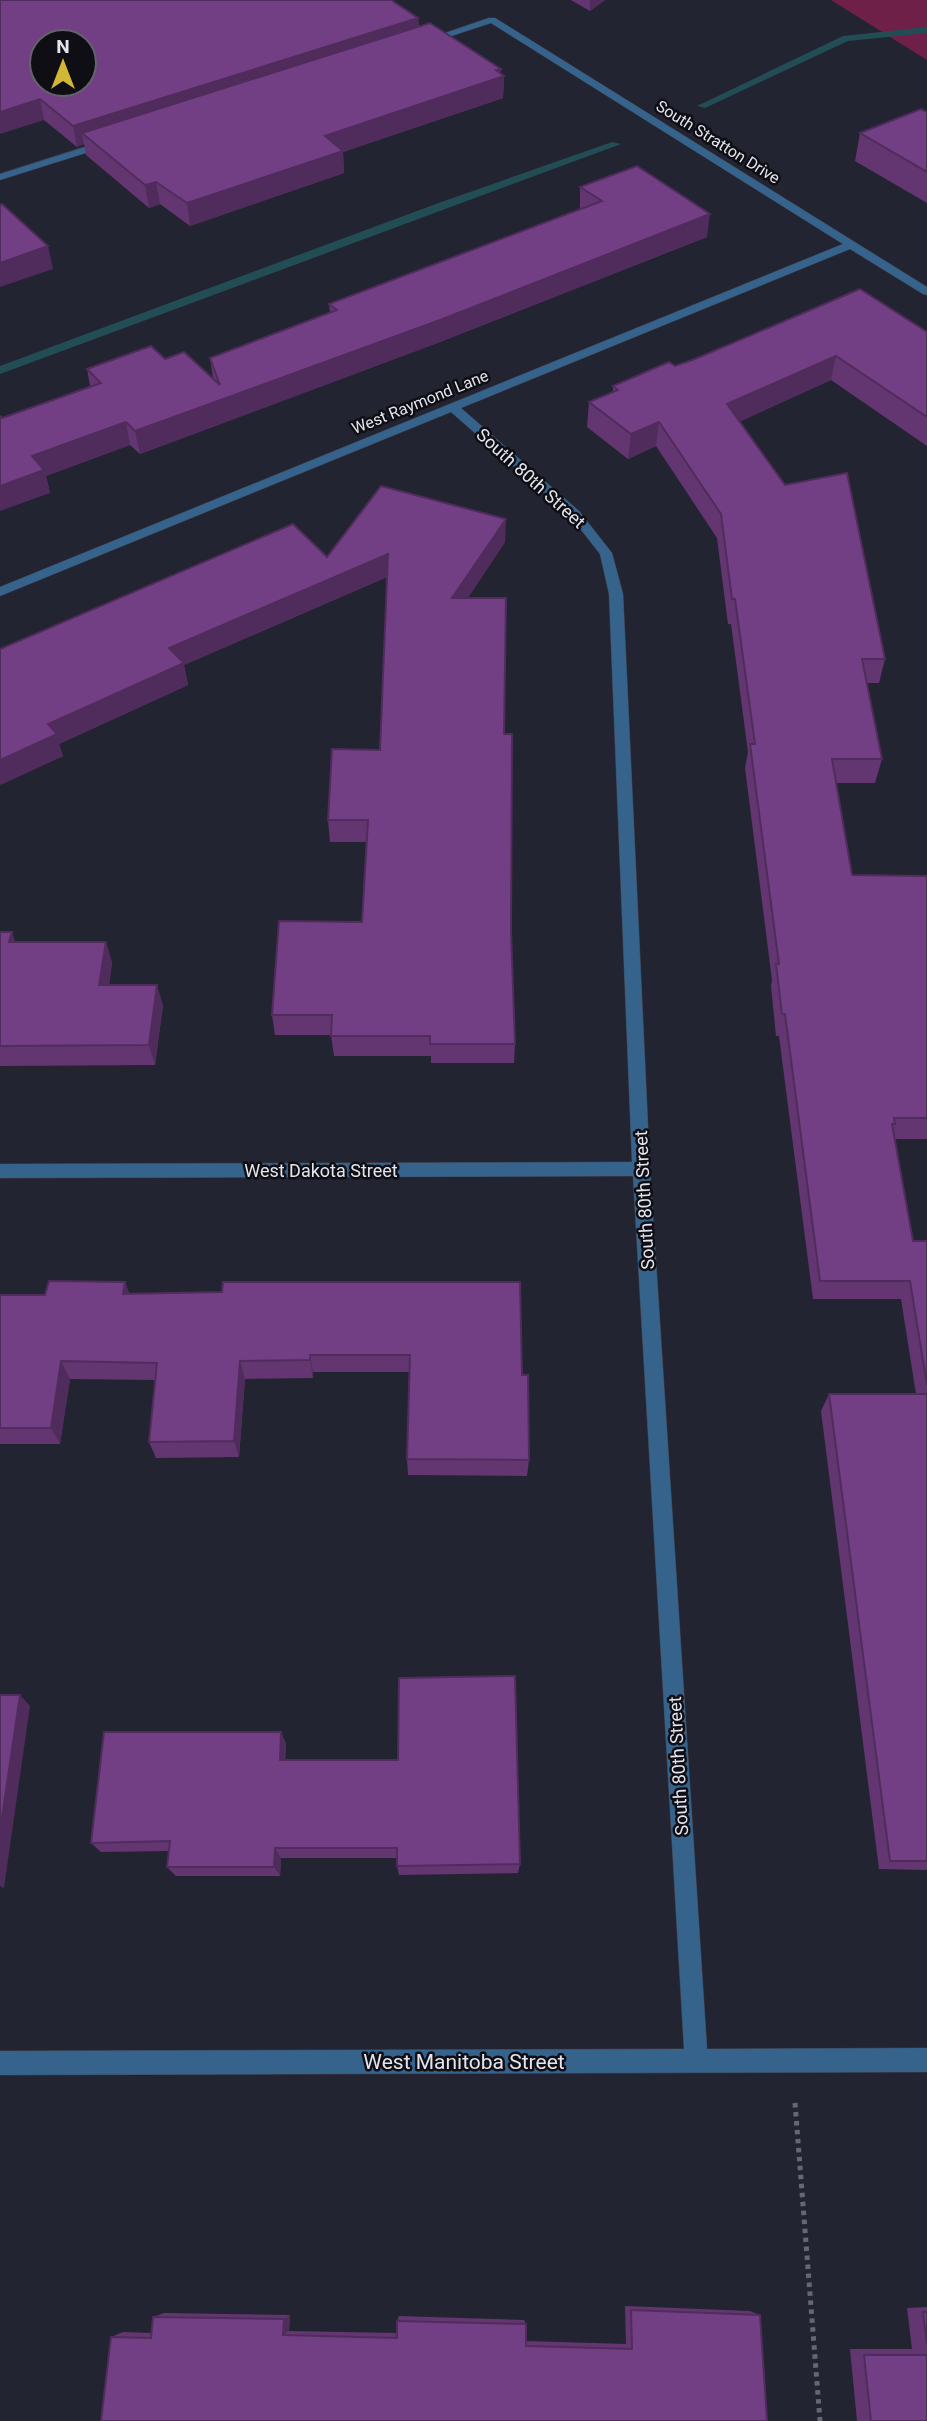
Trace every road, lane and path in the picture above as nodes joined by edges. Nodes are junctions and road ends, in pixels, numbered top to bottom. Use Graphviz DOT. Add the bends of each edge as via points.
graph roads {
  1 [pos="412,46"];
  2 [pos="120,139"];
  3 [pos="0,177"];
  4 [pos="852,244"];
  5 [pos="927,292"];
  6 [pos="451,406"];
  7 [pos="0,592"];
  8 [pos="641,1169"];
  9 [pos="0,1171"];
  10 [pos="791,2060"];
  11 [pos="927,2060"];
  12 [pos="696,2062"];
  13 [pos="0,2063"];
  14 [pos="820,2421"];
  1 -- 4 [label="street, South Stratton Drive" via="492,20"];
  2 -- 3 [label="street"];
  4 -- 5 [label="street, South Stratton Drive"];
  4 -- 6 [label="street, West Raymond Lane"];
  6 -- 7 [label="street, West Raymond Lane"];
  6 -- 8 [label="street, South 80th Street" via="575,514 606,553 616,594"];
  8 -- 9 [label="street, West Dakota Street"];
  8 -- 12 [label="street, South 80th Street"];
  10 -- 11 [label="street, West Manitoba Street"];
  10 -- 12 [label="street, West Manitoba Street"];
  10 -- 14 [label="path"];
  12 -- 13 [label="street, West Manitoba Street"];
}
